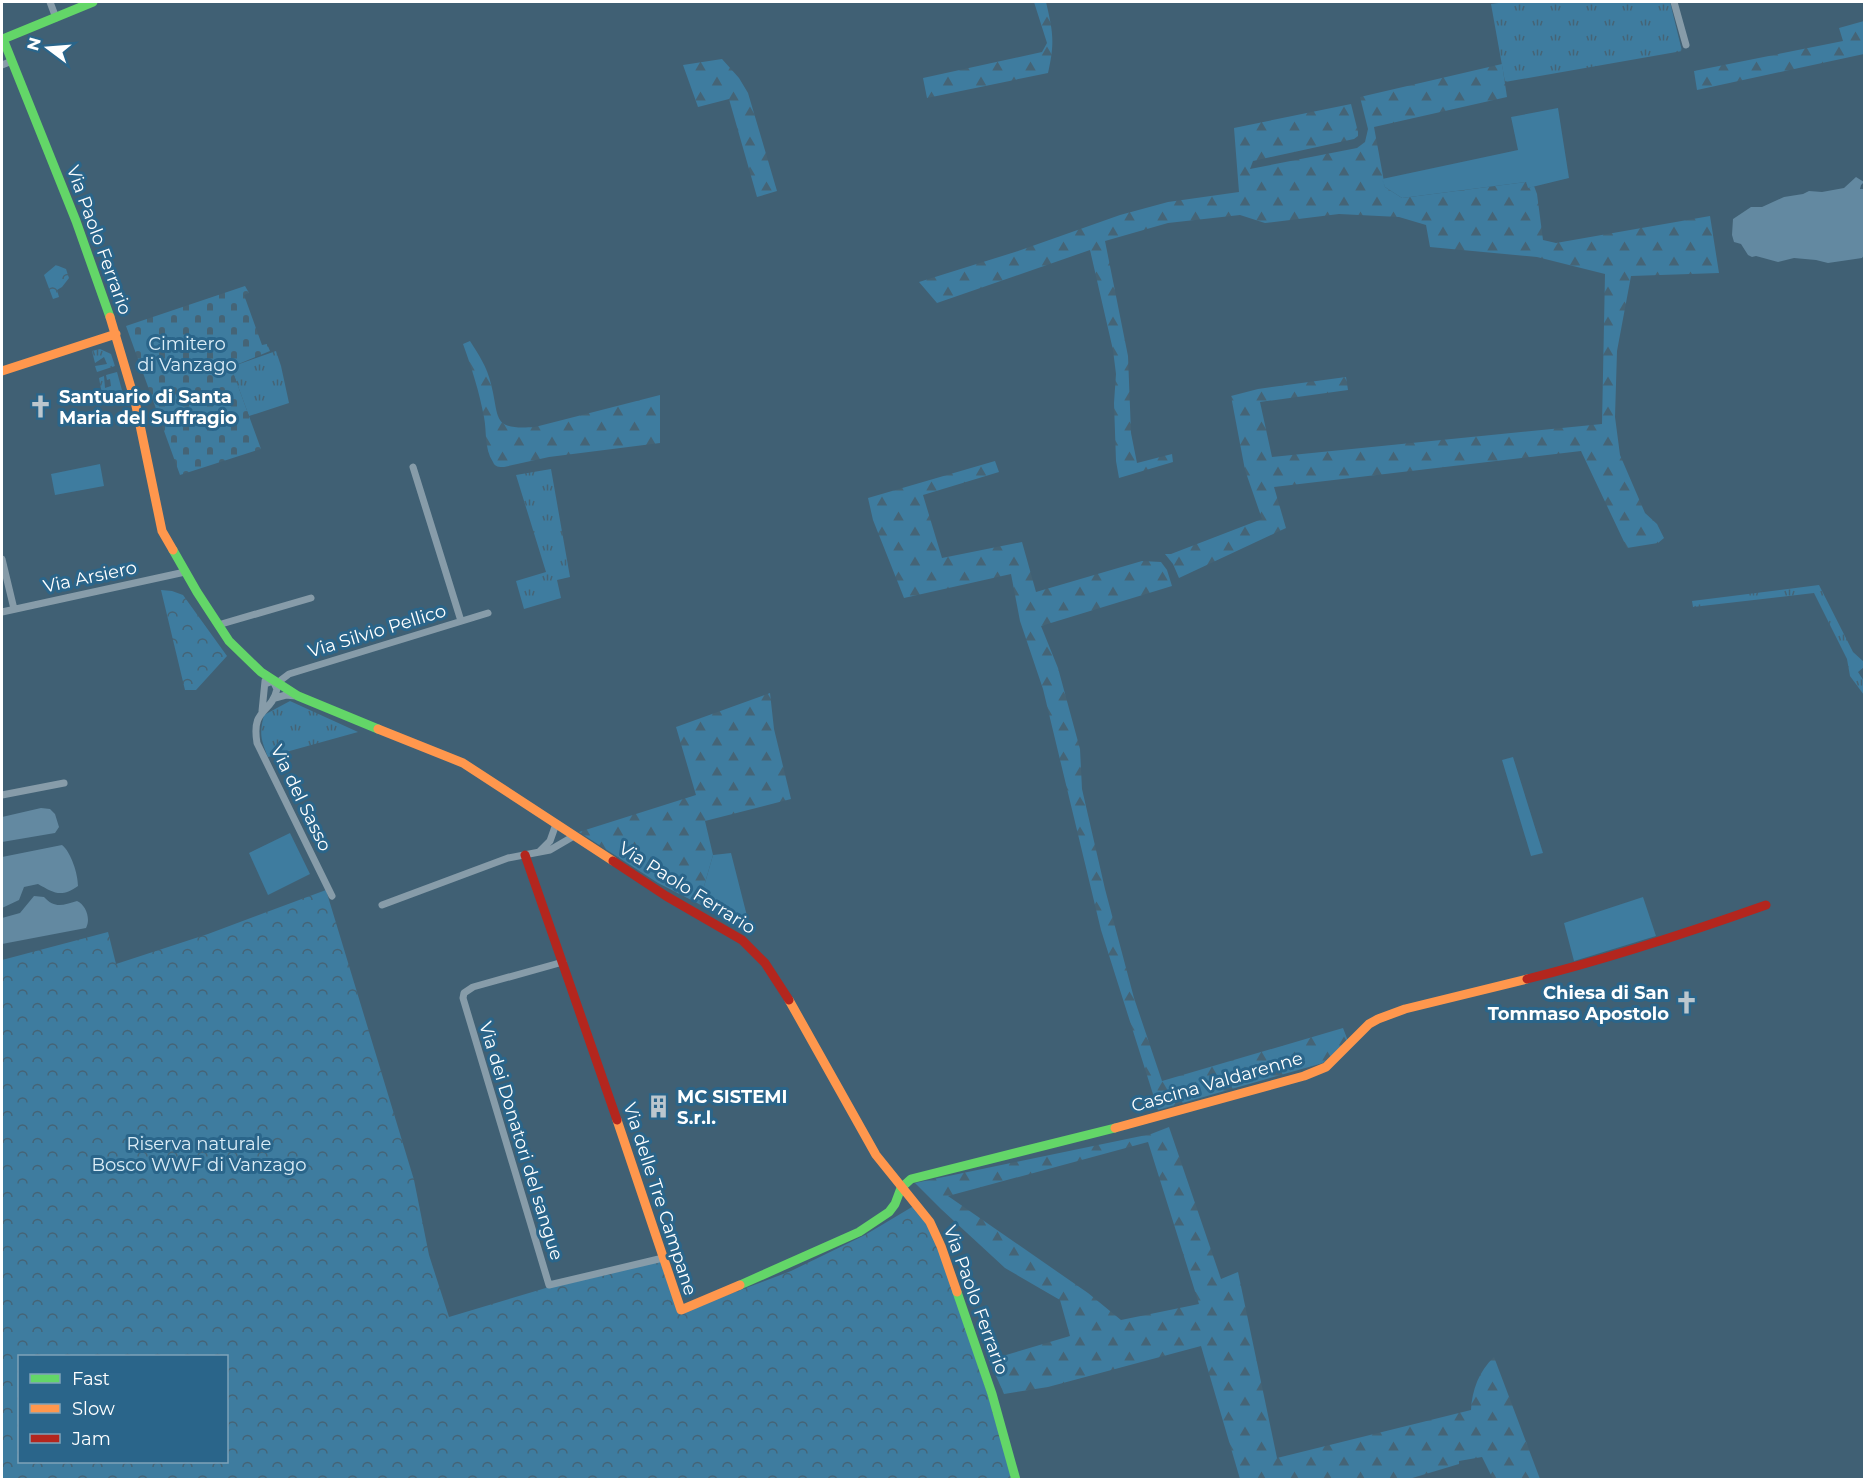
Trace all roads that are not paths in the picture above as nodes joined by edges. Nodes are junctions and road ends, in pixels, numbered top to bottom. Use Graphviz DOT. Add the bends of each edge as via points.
graph roads {
  1 [pos="50,2"];
  2 [pos="93,2"];
  3 [pos="1674,2"];
  4 [pos="56,18"];
  5 [pos="2,37"];
  6 [pos="1686,45"];
  7 [pos="12,61"];
  8 [pos="2,65"];
  9 [pos="116,334"];
  10 [pos="2,371"];
  11 [pos="413,467"];
  12 [pos="2,559"];
  13 [pos="185,572"];
  14 [pos="311,598"];
  15 [pos="14,609"];
  16 [pos="2,612"];
  17 [pos="488,613"];
  18 [pos="461,621"];
  19 [pos="218,625"];
  20 [pos="271,681"];
  21 [pos="298,696"];
  22 [pos="275,698"];
  23 [pos="262,711"];
  24 [pos="64,783"];
  25 [pos="2,795"];
  26 [pos="556,825"];
  27 [pos="574,836"];
  28 [pos="539,852"];
  29 [pos="525,855"];
  30 [pos="332,896"];
  31 [pos="382,905"];
  32 [pos="1766,905"];
  33 [pos="563,962"];
  34 [pos="901,1188"];
  35 [pos="663,1258"];
  36 [pos="1016,1479"];
  1 -- 4 [label="street"];
  2 -- 4 [label="street"];
  3 -- 6 [label="street"];
  4 -- 5 [label="street"];
  5 -- 7 [label="street, Via Paolo Ferrario"];
  7 -- 8 [label="street"];
  7 -- 9 [label="street, Via Paolo Ferrario"];
  9 -- 10 [label="street"];
  9 -- 13 [label="street, Via Paolo Ferrario" via="135,401 159,522"];
  11 -- 18 [label="street"];
  12 -- 15 [label="street"];
  13 -- 15 [label="street, Via Arsiero"];
  13 -- 19 [label="street, Via Paolo Ferrario"];
  14 -- 19 [label="street"];
  15 -- 16 [label="street, Via Arsiero"];
  17 -- 18 [label="street, Via Silvio Pellico"];
  18 -- 20 [label="street, Via Silvio Pellico"];
  19 -- 20 [label="street, Via Paolo Ferrario" via="239,652"];
  20 -- 21 [label="street, Via Paolo Ferrario"];
  20 -- 22 [label="street" via="277,689"];
  20 -- 23 [label="street, Via del Sasso"];
  21 -- 22 [label="street"];
  21 -- 26 [label="street, Via Paolo Ferrario" via="463,764"];
  22 -- 23 [label="street"];
  23 -- 30 [label="street, Via del Sasso" via="256,722 260,750"];
  24 -- 25 [label="street"];
  26 -- 27 [label="street, Via Paolo Ferrario"];
  26 -- 28 [label="street" via="550,841"];
  27 -- 28 [label="street" via="558,847"];
  27 -- 34 [label="street, Via Paolo Ferrario" via="742,940 765,963 876,1155"];
  28 -- 29 [label="street"];
  29 -- 31 [label="street"];
  29 -- 33 [label="street, Via delle Tre Campane"];
  32 -- 34 [label="street, Cascina Valdarenne" via="1571,968 1378,1018 1326,1067 1305,1076 911,1179"];
  33 -- 35 [label="street, Via delle Tre Campane"];
  33 -- 35 [label="street, Via dei Donatori del sangue" via="473,987 463,998 549,1285"];
  34 -- 35 [label="street, Via delle Tre Campane" via="889,1212 859,1232 682,1310"];
  34 -- 36 [label="street, Via Paolo Ferrario" via="930,1222 941,1246 992,1394"];
}
